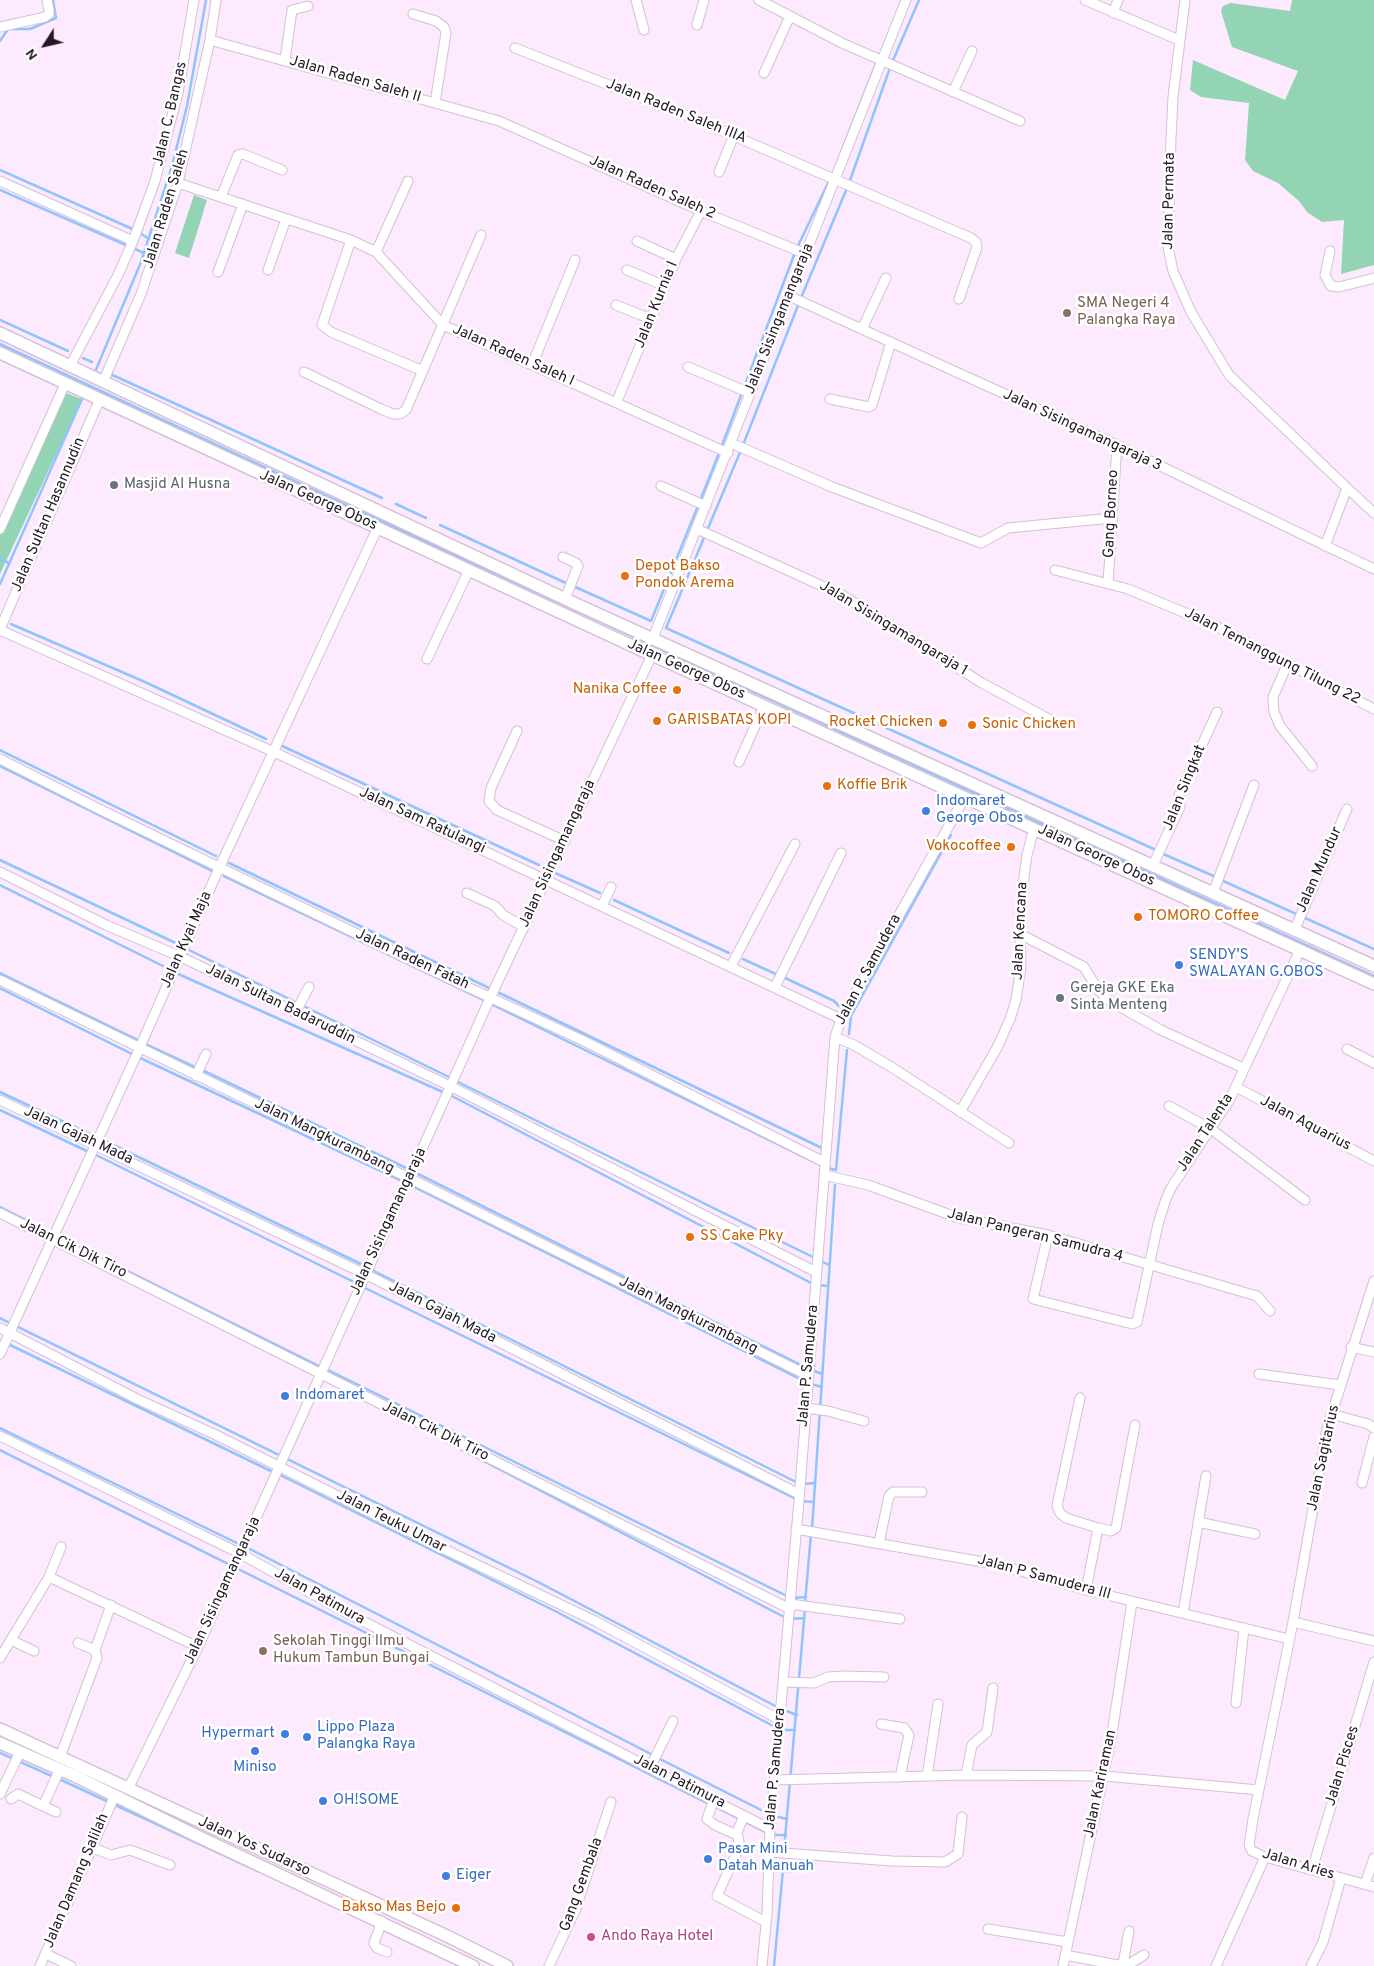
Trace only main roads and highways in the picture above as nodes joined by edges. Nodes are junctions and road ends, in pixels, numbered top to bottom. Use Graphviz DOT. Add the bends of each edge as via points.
graph roads {
  1 [pos="0,333"];
  2 [pos="0,353"];
  3 [pos="215,435"];
  4 [pos="208,450"];
  5 [pos="570,601"];
  6 [pos="571,618"];
  7 [pos="834,720"];
  8 [pos="828,734"];
  9 [pos="1374,966"];
  10 [pos="1374,984"];
  11 [pos="0,1729"];
  12 [pos="0,1743"];
  13 [pos="428,1928"];
  14 [pos="423,1941"];
  15 [pos="473,1966"];
  16 [pos="507,1966"];
  1 -- 3 [label="main road, Jalan George Obos" via="70,366 106,375"];
  2 -- 4 [label="main road, Jalan George Obos"];
  3 -- 4 [label="main road"];
  3 -- 5 [label="main road, Jalan George Obos"];
  4 -- 6 [label="main road, Jalan George Obos"];
  5 -- 6 [label="main road"];
  5 -- 7 [label="main road, Jalan George Obos"];
  6 -- 8 [label="main road, Jalan George Obos"];
  7 -- 8 [label="main road"];
  7 -- 9 [label="main road, Jalan George Obos"];
  8 -- 10 [label="main road, Jalan George Obos"];
  11 -- 13 [label="main road, Jalan Yos Sudarso"];
  12 -- 14 [label="main road, Jalan Yos Sudarso" via="60,1770 112,1800"];
  13 -- 14 [label="main road"];
  13 -- 16 [label="main road, Jalan Yos Sudarso"];
  14 -- 15 [label="main road, Jalan Yos Sudarso"];
}
